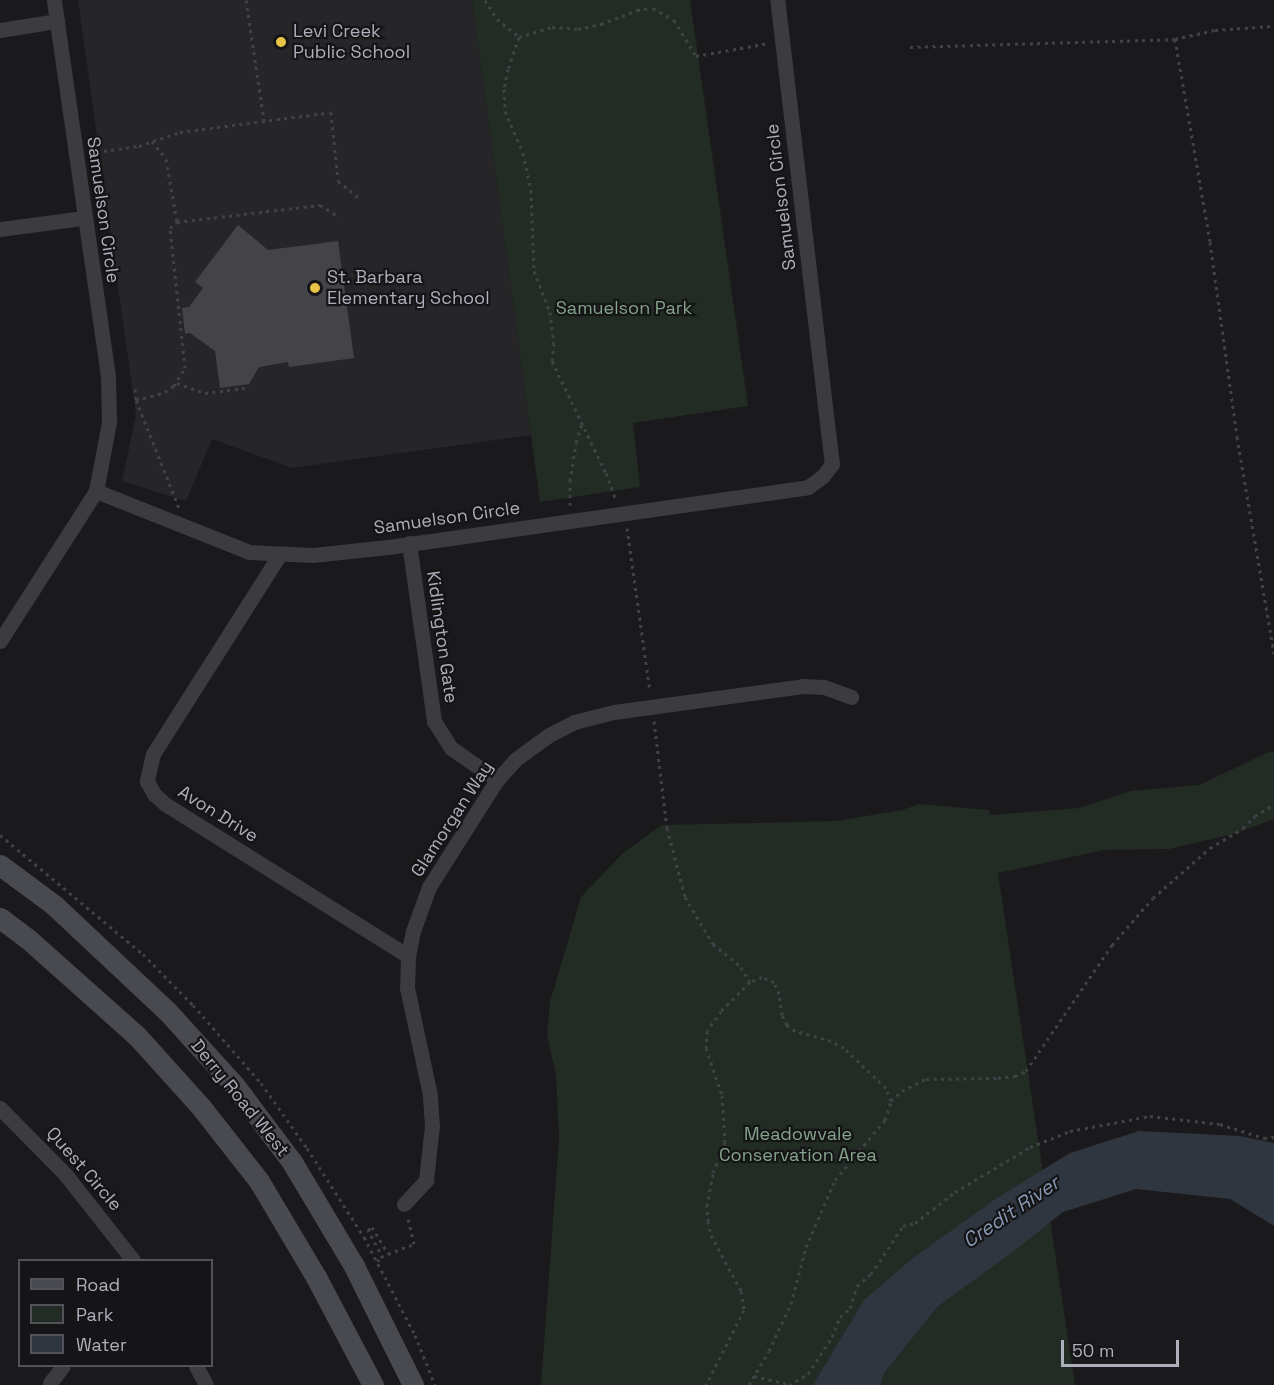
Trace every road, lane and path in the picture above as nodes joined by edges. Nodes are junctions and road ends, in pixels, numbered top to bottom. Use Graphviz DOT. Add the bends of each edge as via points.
graph roads {
  1 [pos="54,0"];
  2 [pos="246,0"];
  3 [pos="485,0"];
  4 [pos="777,0"];
  5 [pos="57,21"];
  6 [pos="1274,26"];
  7 [pos="0,30"];
  8 [pos="519,37"];
  9 [pos="1174,39"];
  10 [pos="783,40"];
  11 [pos="910,47"];
  12 [pos="264,121"];
  13 [pos="152,141"];
  14 [pos="75,154"];
  15 [pos="358,198"];
  16 [pos="339,217"];
  17 [pos="84,218"];
  18 [pos="177,222"];
  19 [pos="0,229"];
  20 [pos="177,382"];
  21 [pos="245,388"];
  22 [pos="135,389"];
  23 [pos="136,400"];
  24 [pos="582,421"];
  25 [pos="96,491"];
  26 [pos="618,505"];
  27 [pos="572,521"];
  28 [pos="626,524"];
  29 [pos="184,526"];
  30 [pos="409,543"];
  31 [pos="280,554"];
  32 [pos="0,641"];
  33 [pos="1274,654"];
  34 [pos="651,696"];
  35 [pos="851,697"];
  36 [pos="653,715"];
  37 [pos="497,780"];
  38 [pos="1274,804"];
  39 [pos="0,865"];
  40 [pos="0,918"];
  41 [pos="408,956"];
  42 [pos="750,982"];
  43 [pos="891,1101"];
  44 [pos="0,1108"];
  45 [pos="1274,1137"];
  46 [pos="404,1204"];
  47 [pos="132,1259"];
  48 [pos="377,1261"];
  49 [pos="62,1367"];
  50 [pos="197,1367"];
  51 [pos="754,1376"];
  52 [pos="50,1383"];
  53 [pos="789,1384"];
  54 [pos="206,1385"];
  55 [pos="373,1385"];
  56 [pos="413,1385"];
  57 [pos="706,1385"];
  58 [pos="749,1385"];
  1 -- 5 [label="street, Samuelson Circle"];
  2 -- 12 [label="path"];
  3 -- 8 [label="path" via="497,18"];
  4 -- 10 [label="street, Samuelson Circle"];
  5 -- 7 [label="street"];
  5 -- 14 [label="street, Samuelson Circle"];
  6 -- 9 [label="path" via="1215,30"];
  8 -- 10 [label="path" via="552,27 578,29 653,8 674,20 696,56"];
  8 -- 24 [label="path" via="504,89 505,111 523,153 531,190 534,271 550,312 552,361"];
  9 -- 11 [label="path"];
  9 -- 33 [label="path"];
  10 -- 27 [label="street, Samuelson Circle" via="832,464 808,487"];
  12 -- 13 [label="path" via="180,132"];
  12 -- 15 [label="path" via="331,112 338,181"];
  13 -- 14 [label="path"];
  13 -- 18 [label="path" via="166,159"];
  14 -- 17 [label="street, Samuelson Circle"];
  16 -- 18 [label="path" via="320,205"];
  17 -- 19 [label="street"];
  17 -- 25 [label="street, Samuelson Circle" via="108,395 108,432"];
  18 -- 20 [label="path" via="170,228 185,368"];
  20 -- 21 [label="path" via="205,393"];
  20 -- 23 [label="path" via="165,392"];
  22 -- 23 [label="path"];
  23 -- 29 [label="path"];
  24 -- 26 [label="path"];
  24 -- 27 [label="path" via="570,481"];
  25 -- 29 [label="street, Samuelson Circle"];
  25 -- 32 [label="street"];
  27 -- 30 [label="street, Samuelson Circle"];
  28 -- 34 [label="path"];
  29 -- 31 [label="street, Samuelson Circle" via="249,552"];
  30 -- 31 [label="street, Samuelson Circle" via="313,555"];
  30 -- 37 [label="street, Kidlington Gate" via="434,721 451,748"];
  31 -- 41 [label="street, Avon Drive" via="153,754 147,780 165,804"];
  35 -- 37 [label="street, Glamorgan Way" via="825,687 803,686 614,712 574,722 549,735 516,759"];
  36 -- 42 [label="path" via="667,828 686,897 713,944 741,967"];
  37 -- 41 [label="street, Glamorgan Way" via="429,887 418,912"];
  38 -- 43 [label="path" via="1210,848 1153,897 1112,945 1026,1071 998,1078 926,1079"];
  39 -- 56 [label="main road, Derry Road West" via="54,905 141,987 235,1086 292,1162 343,1247"];
  40 -- 55 [label="main road, Derry Road West" via="137,1036 201,1107 259,1181"];
  41 -- 46 [label="street, Glamorgan Way" via="407,988 430,1095 432,1126 426,1180"];
  42 -- 43 [label="path" via="762,977 774,982 787,1024 795,1031 844,1048 886,1088"];
  42 -- 57 [label="path" via="707,1031 706,1048 722,1095 725,1142 713,1174 708,1221 711,1235 741,1291 744,1310"];
  43 -- 51 [label="path" via="885,1120 835,1180 806,1247 791,1304"];
  44 -- 47 [label="street, Quest Circle" via="65,1174"];
  45 -- 53 [label="path" via="1264,1138 1220,1124 1150,1116 1070,1131 1030,1147 903,1226 871,1274 857,1286 850,1308 840,1317 808,1374"];
  46 -- 48 [label="path" via="414,1244 388,1254 372,1227 368,1230 383,1258"];
  49 -- 52 [label="street"];
  50 -- 54 [label="street"];
  51 -- 53 [label="path"];
  51 -- 58 [label="path"];
}
